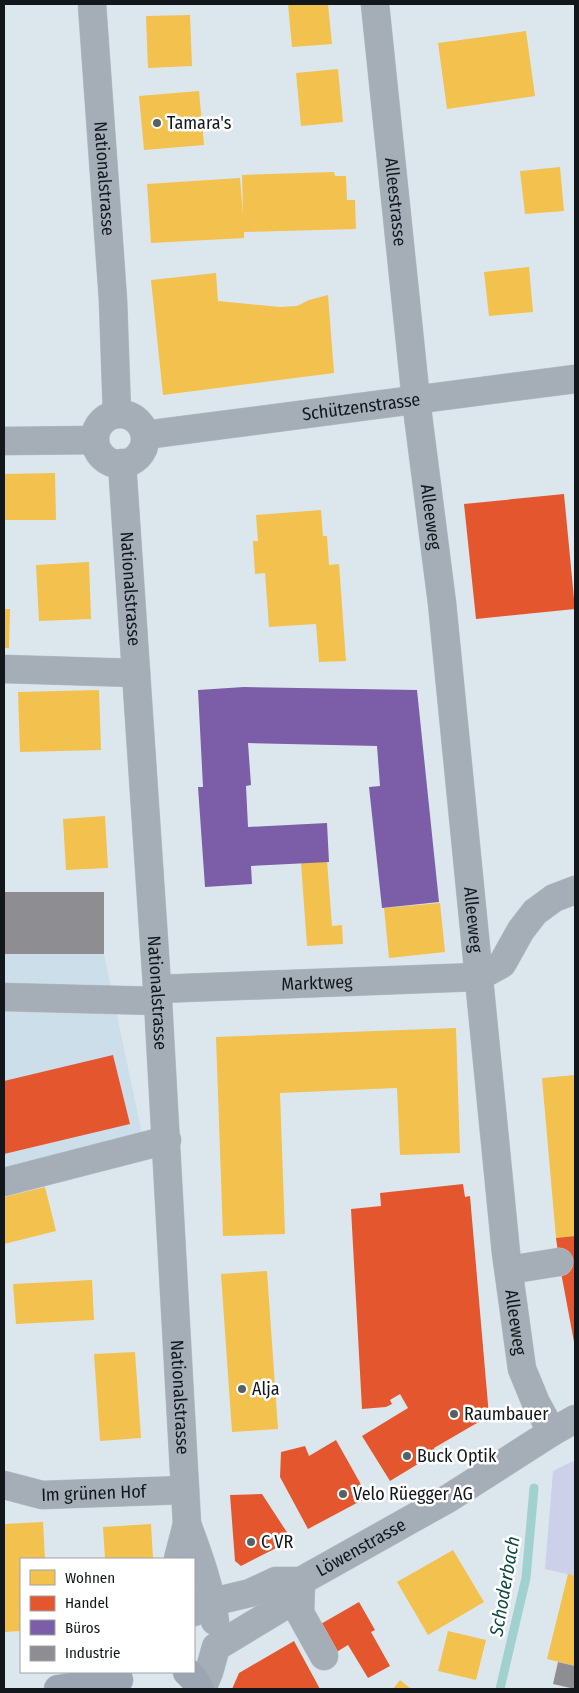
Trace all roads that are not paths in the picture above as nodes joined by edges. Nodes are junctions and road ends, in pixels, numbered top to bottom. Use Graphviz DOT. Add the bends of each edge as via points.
graph roads {
  1 [pos="92,4"];
  2 [pos="376,4"];
  3 [pos="575,379"];
  4 [pos="416,400"];
  5 [pos="118,414"];
  6 [pos="145,435"];
  7 [pos="95,440"];
  8 [pos="4,441"];
  9 [pos="122,463"];
  10 [pos="4,668"];
  11 [pos="136,673"];
  12 [pos="575,890"];
  13 [pos="478,976"];
  14 [pos="158,995"];
  15 [pos="4,997"];
  16 [pos="166,1140"];
  17 [pos="4,1182"];
  18 [pos="559,1262"];
  19 [pos="509,1270"];
  20 [pos="564,1426"];
  21 [pos="4,1485"];
  22 [pos="185,1490"];
  23 [pos="187,1524"];
  24 [pos="178,1558"];
  25 [pos="301,1581"];
  26 [pos="203,1607"];
  27 [pos="216,1647"];
  28 [pos="324,1656"];
  29 [pos="187,1673"];
  30 [pos="120,1680"];
  31 [pos="58,1689"];
  32 [pos="201,1689"];
  1 -- 5 [label="street, Nationalstrasse"];
  2 -- 4 [label="street, Alleestrasse"];
  3 -- 4 [label="street, Schützenstrasse"];
  4 -- 6 [label="street, Schützenstrasse"];
  4 -- 13 [label="street, Alleeweg" via="442,603"];
  5 -- 6 [label="street" via="132,417"];
  5 -- 7 [label="street" via="110,416 99,426"];
  6 -- 9 [label="street" via="145,443 137,458"];
  7 -- 8 [label="street"];
  7 -- 9 [label="street" via="107,460"];
  9 -- 11 [label="street, Nationalstrasse"];
  10 -- 11 [label="street"];
  11 -- 14 [label="street, Nationalstrasse"];
  12 -- 13 [label="street" via="554,898 535,912 502,964"];
  13 -- 14 [label="street, Marktweg"];
  13 -- 19 [label="street, Alleeweg"];
  14 -- 15 [label="street, Marktweg"];
  14 -- 16 [label="street, Nationalstrasse"];
  16 -- 17 [label="street"];
  16 -- 22 [label="street, Nationalstrasse"];
  18 -- 19 [label="street"];
  19 -- 20 [label="street, Alleeweg" via="522,1369 536,1403"];
  20 -- 25 [label="street, Löwenstrasse" via="449,1498"];
  21 -- 22 [label="street, Im grünen Hof" via="42,1496"];
  22 -- 23 [label="street, Nationalstrasse"];
  23 -- 24 [label="street, Nationalstrasse"];
  23 -- 26 [label="street, Nationalstrasse" via="202,1564"];
  25 -- 26 [label="street, Löwenstrasse" via="276,1581 250,1593"];
  25 -- 27 [label="street, Löwenstrasse" via="287,1604"];
  25 -- 28 [label="street" via="300,1613"];
  26 -- 27 [label="street, Nationalstrasse" via="216,1625"];
  27 -- 32 [label="street"];
  29 -- 32 [label="main road"];
  30 -- 31 [label="main road"];
}
